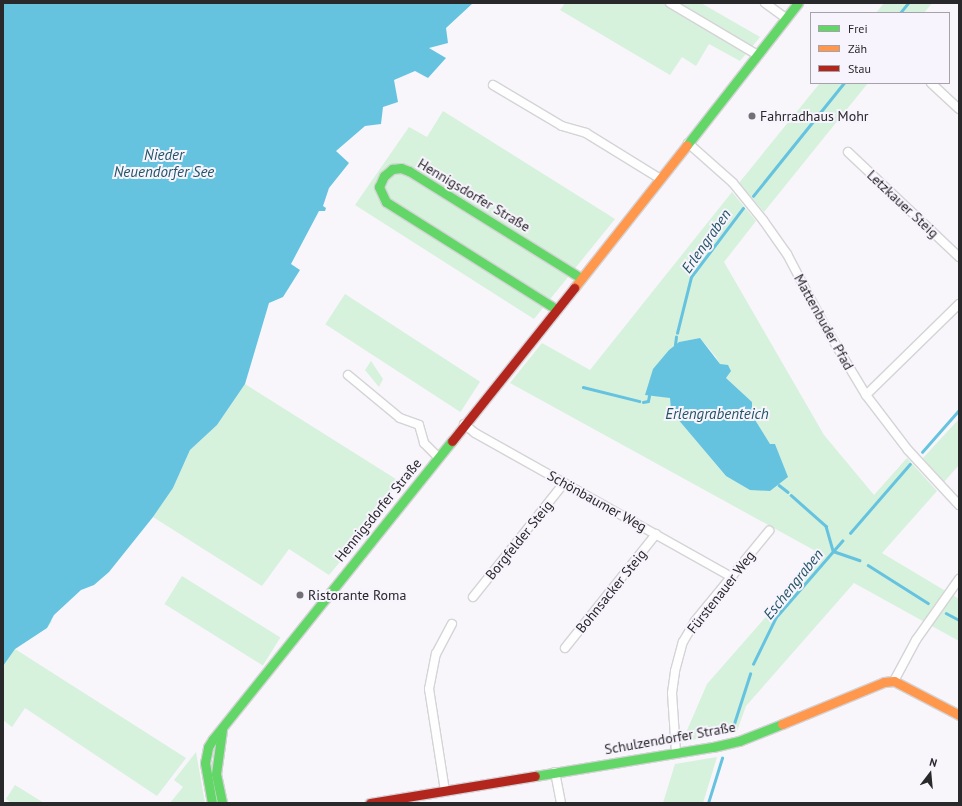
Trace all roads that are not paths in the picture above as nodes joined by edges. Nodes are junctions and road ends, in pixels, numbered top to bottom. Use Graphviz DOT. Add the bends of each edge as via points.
graph roads {
  1 [pos="670,3"];
  2 [pos="765,3"];
  3 [pos="798,3"];
  4 [pos="786,18"];
  5 [pos="756,54"];
  6 [pos="932,84"];
  7 [pos="493,86"];
  8 [pos="959,109"];
  9 [pos="688,143"];
  10 [pos="848,152"];
  11 [pos="660,178"];
  12 [pos="959,257"];
  13 [pos="581,278"];
  14 [pos="959,304"];
  15 [pos="556,309"];
  16 [pos="348,375"];
  17 [pos="866,395"];
  18 [pos="464,424"];
  19 [pos="438,458"];
  20 [pos="564,483"];
  21 [pos="959,504"];
  22 [pos="769,531"];
  23 [pos="656,534"];
  24 [pos="732,577"];
  25 [pos="959,578"];
  26 [pos="473,597"];
  27 [pos="452,624"];
  28 [pos="565,648"];
  29 [pos="894,681"];
  30 [pos="959,715"];
  31 [pos="222,730"];
  32 [pos="676,752"];
  33 [pos="555,772"];
  34 [pos="445,791"];
  35 [pos="403,801"];
  36 [pos="212,803"];
  37 [pos="222,803"];
  38 [pos="370,803"];
  39 [pos="560,803"];
  1 -- 5 [label="street"];
  2 -- 4 [label="street"];
  3 -- 4 [label="main road, Hennigsdorfer Straße"];
  4 -- 5 [label="main road, Hennigsdorfer Straße"];
  5 -- 9 [label="main road, Hennigsdorfer Straße"];
  6 -- 8 [label="street"];
  7 -- 11 [label="street" via="562,126 586,132"];
  9 -- 11 [label="main road, Hennigsdorfer Straße"];
  9 -- 17 [label="street, Mattenbuder Pfad" via="733,183 772,233"];
  10 -- 12 [label="street, Letzkauer Steig"];
  11 -- 13 [label="main road, Hennigsdorfer Straße"];
  13 -- 15 [label="main road, Hennigsdorfer Straße"];
  13 -- 15 [label="main road, Hennigsdorfer Straße" via="409,171 401,168 392,169 384,176 379,187 386,202"];
  14 -- 17 [label="street"];
  15 -- 18 [label="main road, Hennigsdorfer Straße"];
  16 -- 19 [label="street" via="400,418 419,425 424,443"];
  17 -- 21 [label="street, Mattenbuder Pfad" via="908,450"];
  18 -- 19 [label="main road, Hennigsdorfer Straße"];
  18 -- 20 [label="street, Schönbaumer Weg"];
  19 -- 31 [label="main road, Hennigsdorfer Straße"];
  20 -- 23 [label="street, Schönbaumer Weg"];
  20 -- 26 [label="street, Borgfelder Steig"];
  22 -- 24 [label="street, Fürstenauer Weg"];
  23 -- 24 [label="street, Schönbaumer Weg"];
  23 -- 28 [label="street, Bohnsacker Steig"];
  24 -- 32 [label="street, Fürstenauer Weg" via="695,621 681,650 672,693"];
  25 -- 29 [label="street" via="916,640"];
  27 -- 34 [label="street" via="436,654 429,689"];
  29 -- 30 [label="main road"];
  29 -- 32 [label="main road, Schulzendorfer Straße" via="884,682 739,741"];
  31 -- 36 [label="main road, Hennigsdorfer Straße" via="213,739 205,755"];
  31 -- 37 [label="main road" via="216,774"];
  32 -- 33 [label="main road, Schulzendorfer Straße"];
  33 -- 34 [label="main road, Schulzendorfer Straße"];
  33 -- 39 [label="street"];
  34 -- 35 [label="main road, Schulzendorfer Straße"];
  35 -- 38 [label="main road, Schulzendorfer Straße"];
}
